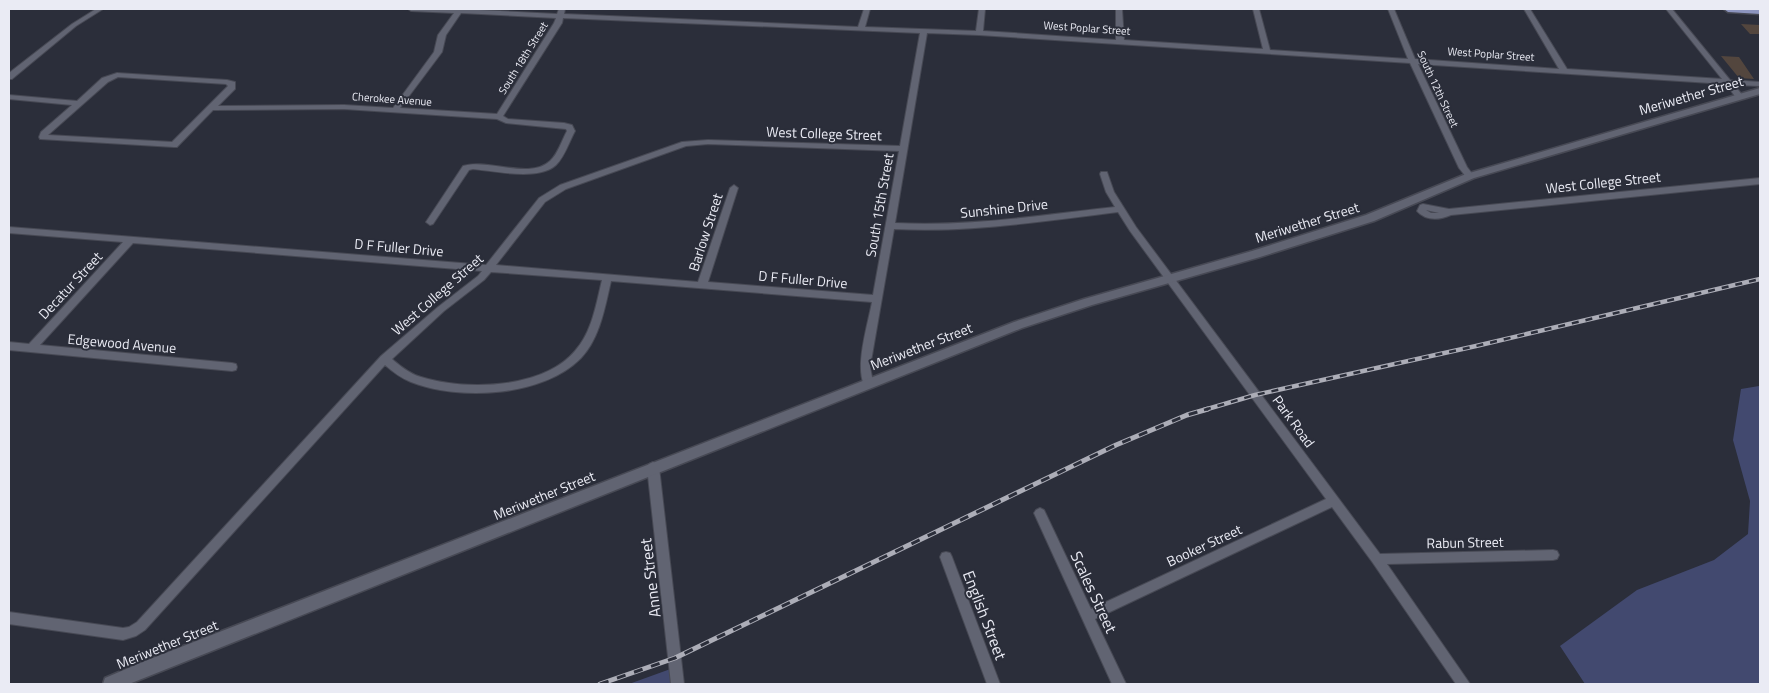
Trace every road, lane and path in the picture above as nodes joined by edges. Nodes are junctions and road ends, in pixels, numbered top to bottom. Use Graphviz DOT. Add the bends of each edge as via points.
graph roads {
  1 [pos="100,9"];
  2 [pos="107,9"];
  3 [pos="411,9"];
  4 [pos="867,9"];
  5 [pos="982,9"];
  6 [pos="1119,9"];
  7 [pos="1256,9"];
  8 [pos="1391,9"];
  9 [pos="1527,9"];
  10 [pos="1669,9"];
  11 [pos="1728,9"];
  12 [pos="459,11"];
  13 [pos="1760,11"];
  14 [pos="561,13"];
  15 [pos="86,17"];
  16 [pos="861,29"];
  17 [pos="924,32"];
  18 [pos="979,33"];
  19 [pos="1120,42"];
  20 [pos="1267,51"];
  21 [pos="1412,60"];
  22 [pos="1564,70"];
  23 [pos="9,77"];
  24 [pos="1728,82"];
  25 [pos="1760,84"];
  26 [pos="1760,90"];
  27 [pos="9,97"];
  28 [pos="1740,97"];
  29 [pos="78,103"];
  30 [pos="212,108"];
  31 [pos="395,110"];
  32 [pos="499,117"];
  33 [pos="903,149"];
  34 [pos="1104,174"];
  35 [pos="1470,176"];
  36 [pos="1760,181"];
  37 [pos="734,188"];
  38 [pos="1121,209"];
  39 [pos="1449,212"];
  40 [pos="430,222"];
  41 [pos="890,226"];
  42 [pos="9,230"];
  43 [pos="130,240"];
  44 [pos="490,268"];
  45 [pos="607,278"];
  46 [pos="1170,278"];
  47 [pos="702,285"];
  48 [pos="877,299"];
  49 [pos="9,346"];
  50 [pos="31,348"];
  51 [pos="385,359"];
  52 [pos="232,367"];
  53 [pos="868,382"];
  54 [pos="654,467"];
  55 [pos="1334,501"];
  56 [pos="1040,513"];
  57 [pos="1553,555"];
  58 [pos="946,557"];
  59 [pos="1377,559"];
  60 [pos="1088,616"];
  61 [pos="9,618"];
  62 [pos="111,684"];
  63 [pos="678,684"];
  64 [pos="994,684"];
  65 [pos="1119,684"];
  66 [pos="1464,684"];
  1 -- 15 [label="street"];
  2 -- 15 [label="street"];
  3 -- 12 [label="street, West Poplar Street"];
  4 -- 16 [label="street"];
  5 -- 18 [label="street"];
  6 -- 19 [label="street"];
  7 -- 20 [label="street"];
  8 -- 21 [label="street, South 12th Street"];
  9 -- 22 [label="street"];
  10 -- 24 [label="street"];
  11 -- 13 [label="main road"];
  12 -- 14 [label="street, West Poplar Street"];
  12 -- 31 [label="street" via="442,35 438,52"];
  14 -- 16 [label="street, West Poplar Street"];
  14 -- 32 [label="street, South 18th Street" via="558,23"];
  15 -- 23 [label="street"];
  16 -- 17 [label="street, West Poplar Street"];
  17 -- 18 [label="street, West Poplar Street"];
  17 -- 33 [label="street, South 15th Street"];
  18 -- 19 [label="street, West Poplar Street"];
  19 -- 20 [label="street, West Poplar Street"];
  20 -- 21 [label="street, West Poplar Street"];
  21 -- 22 [label="street, West Poplar Street"];
  21 -- 35 [label="street, South 12th Street"];
  22 -- 24 [label="street, West Poplar Street"];
  24 -- 25 [label="street, West Poplar Street"];
  24 -- 28 [label="street"];
  26 -- 28 [label="street, Meriwether Street"];
  27 -- 29 [label="street"];
  28 -- 35 [label="street, Meriwether Street"];
  29 -- 30 [label="street" via="105,80 117,75 232,84"];
  29 -- 30 [label="street" via="43,137 174,145"];
  30 -- 31 [label="street, Cherokee Avenue"];
  31 -- 32 [label="street, Cherokee Avenue"];
  32 -- 40 [label="street, Cherokee Avenue" via="506,121 564,125 571,131 553,164 543,169 466,168"];
  33 -- 41 [label="street, South 15th Street"];
  33 -- 44 [label="street, West College Street" via="708,142 685,144 563,187 542,200"];
  34 -- 38 [label="street, Park Road"];
  35 -- 46 [label="street, Meriwether Street" via="1370,218"];
  36 -- 39 [label="street, West College Street"];
  37 -- 47 [label="street, Barlow Street"];
  38 -- 41 [label="street, Sunshine Drive" via="971,226"];
  38 -- 46 [label="street, Park Road"];
  41 -- 48 [label="street, South 15th Street"];
  42 -- 43 [label="street, D F Fuller Drive"];
  43 -- 44 [label="street, D F Fuller Drive"];
  43 -- 50 [label="street, Decatur Street"];
  44 -- 45 [label="street, D F Fuller Drive"];
  44 -- 51 [label="street, West College Street"];
  45 -- 47 [label="street, D F Fuller Drive"];
  45 -- 51 [label="street" via="590,338 577,357 552,374 520,385 482,389 450,387 419,381"];
  46 -- 53 [label="street, Meriwether Street" via="1018,325"];
  46 -- 55 [label="street, Park Road"];
  47 -- 48 [label="street, D F Fuller Drive"];
  48 -- 53 [label="street, South 15th Street" via="865,367"];
  49 -- 50 [label="street, Edgewood Avenue"];
  50 -- 52 [label="street, Edgewood Avenue"];
  51 -- 61 [label="street, West College Street" via="141,626 123,634"];
  53 -- 54 [label="street, Meriwether Street"];
  54 -- 62 [label="street, Meriwether Street"];
  54 -- 63 [label="street, Anne Street"];
  55 -- 59 [label="street, Park Road"];
  55 -- 60 [label="street, Booker Street"];
  56 -- 60 [label="street, Scales Street"];
  57 -- 59 [label="street, Rabun Street"];
  58 -- 64 [label="street, English Street"];
  59 -- 66 [label="street, Park Road"];
  60 -- 65 [label="street, Scales Street"];
}
